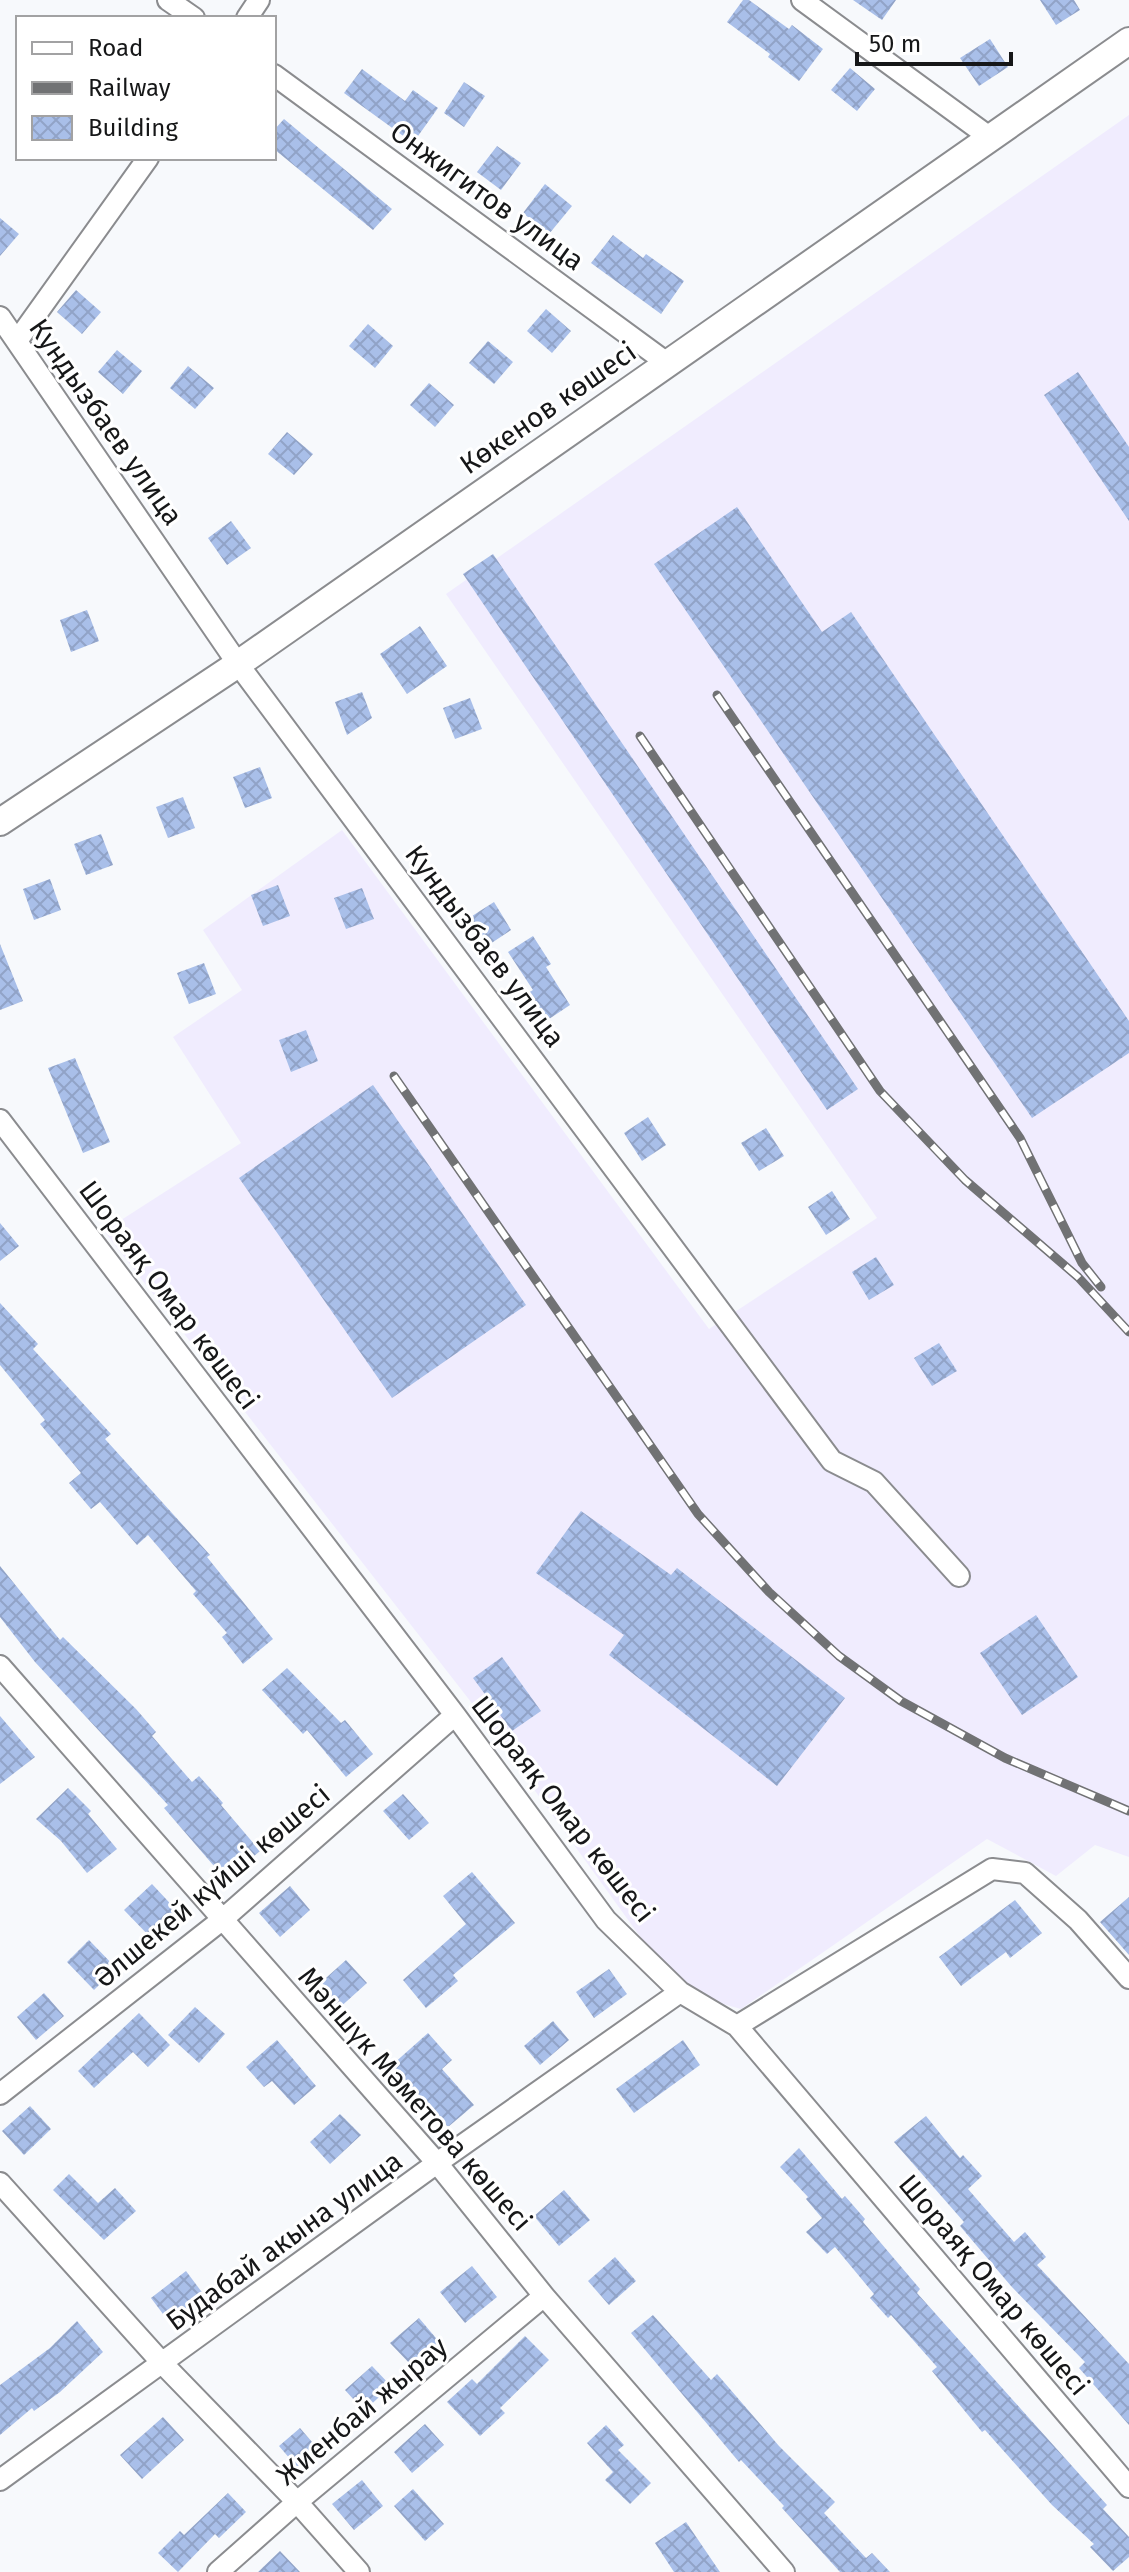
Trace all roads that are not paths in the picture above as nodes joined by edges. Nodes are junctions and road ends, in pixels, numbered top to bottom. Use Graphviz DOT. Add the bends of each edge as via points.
graph roads {
  1 [pos="168,0"];
  2 [pos="802,0"];
  3 [pos="191,16"];
  4 [pos="1129,41"];
  5 [pos="276,76"];
  6 [pos="992,139"];
  7 [pos="147,160"];
  8 [pos="0,317"];
  9 [pos="17,341"];
  10 [pos="667,363"];
  11 [pos="238,664"];
  12 [pos="0,822"];
  13 [pos="0,1120"];
  14 [pos="959,1576"];
  15 [pos="0,1666"];
  16 [pos="455,1715"];
  17 [pos="223,1919"];
  18 [pos="1129,1978"];
  19 [pos="680,1992"];
  20 [pos="737,2026"];
  21 [pos="0,2094"];
  22 [pos="437,2163"];
  23 [pos="0,2183"];
  24 [pos="544,2296"];
  25 [pos="163,2364"];
  26 [pos="0,2480"];
  27 [pos="1129,2487"];
  28 [pos="297,2502"];
  29 [pos="218,2572"];
  30 [pos="359,2572"];
  31 [pos="784,2572"];
  1 -- 3 [label="street"];
  2 -- 6 [label="street"];
  4 -- 6 [label="street, Көкенов көшесі"];
  5 -- 10 [label="street, Онжигитов улица"];
  6 -- 10 [label="street, Көкенов көшесі"];
  7 -- 9 [label="street"];
  8 -- 9 [label="street, Кундызбаев улица"];
  9 -- 11 [label="street, Кундызбаев улица"];
  10 -- 11 [label="street, Көкенов көшесі"];
  11 -- 12 [label="street, Көкенов көшесі"];
  11 -- 14 [label="street, Кундызбаев улица" via="832,1461 874,1482"];
  13 -- 16 [label="street, Шораяқ Омар көшесі"];
  15 -- 17 [label="street, Мәншүк Мәметова көшесі"];
  16 -- 17 [label="street, Әлшекей күйші көшесі"];
  16 -- 19 [label="street, Шораяқ Омар көшесі" via="606,1920"];
  17 -- 21 [label="street, Әлшекей күйші көшесі"];
  17 -- 22 [label="street, Мәншүк Мәметова көшесі"];
  18 -- 20 [label="street" via="1078,1920 1025,1873 992,1869"];
  19 -- 20 [label="street, Шораяқ Омар көшесі"];
  19 -- 22 [label="street, Будабай акына улица"];
  20 -- 27 [label="street, Шораяқ Омар көшесі"];
  22 -- 24 [label="street, Мәншүк Мәметова көшесі"];
  22 -- 25 [label="street, Будабай акына улица"];
  23 -- 25 [label="street"];
  24 -- 28 [label="street, Жиенбай жырау"];
  24 -- 31 [label="street, Мәншүк Мәметова көшесі"];
  25 -- 26 [label="street, Будабай акына улица"];
  25 -- 28 [label="street"];
  28 -- 29 [label="street, Жиенбай жырау"];
  28 -- 30 [label="street"];
}
